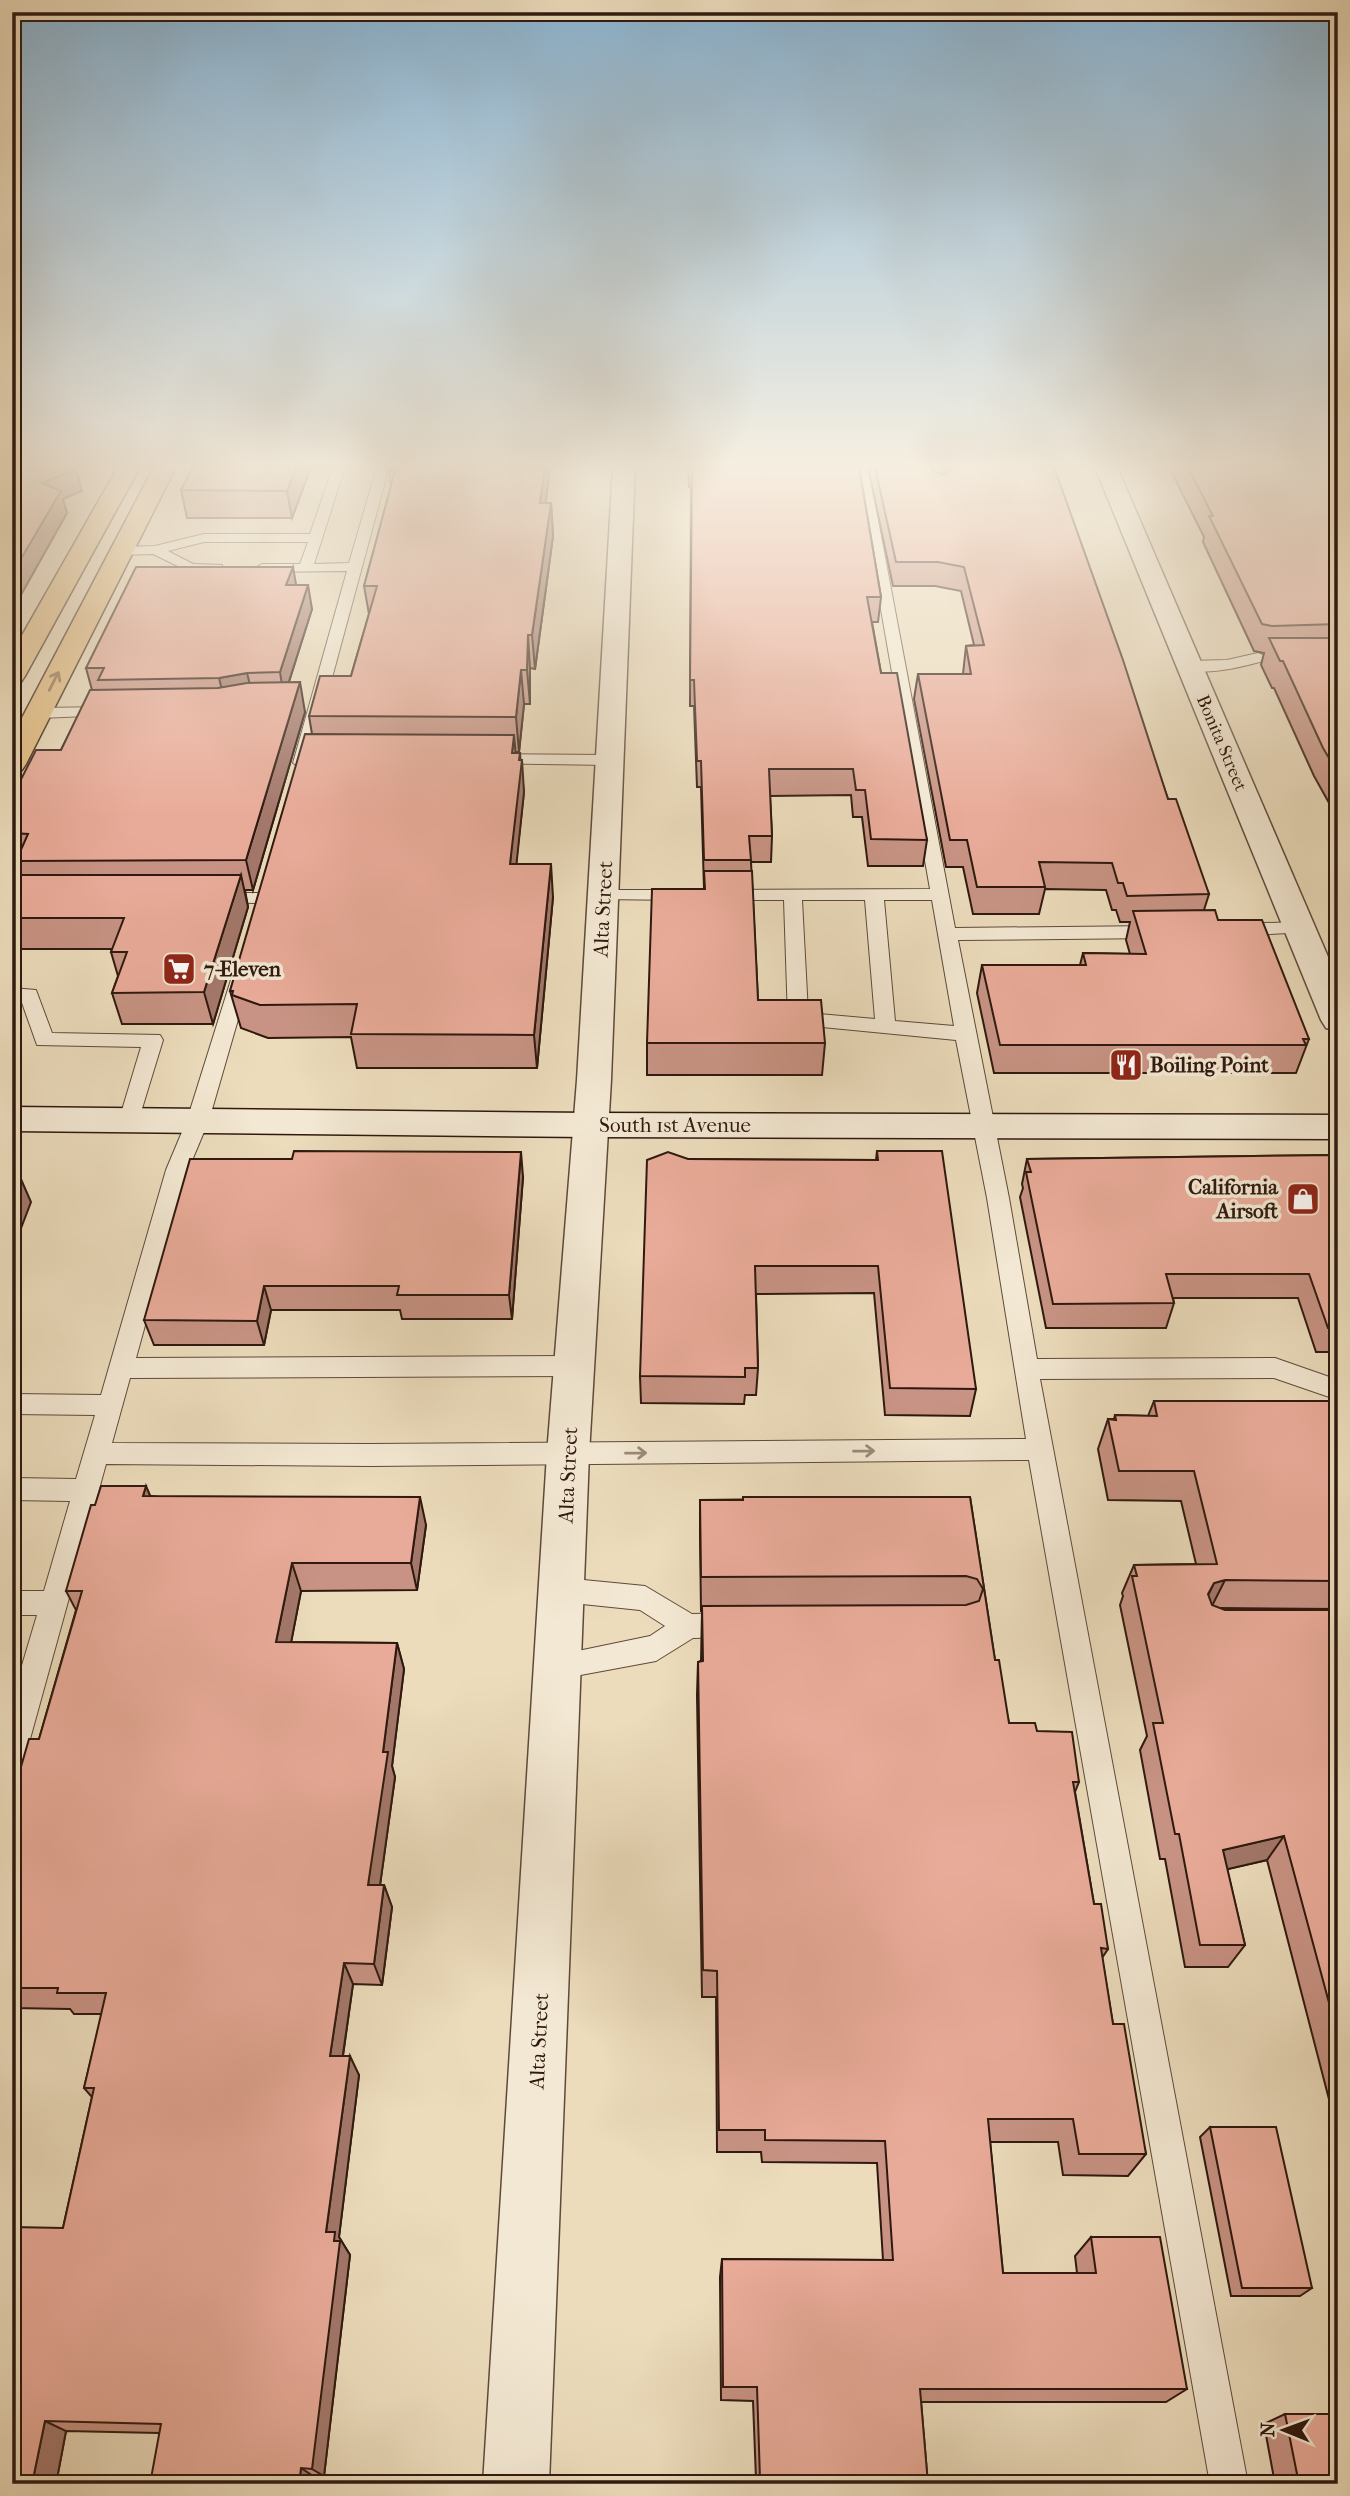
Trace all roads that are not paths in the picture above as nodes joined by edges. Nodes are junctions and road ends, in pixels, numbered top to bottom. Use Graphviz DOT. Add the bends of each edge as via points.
graph roads {
  1 [pos="64,583"];
  2 [pos="104,583"];
  3 [pos="352,583"];
  4 [pos="618,583"];
  5 [pos="880,583"];
  6 [pos="1155,583"];
  7 [pos="1258,658"];
  8 [pos="1189,666"];
  9 [pos="12,676"];
  10 [pos="129,712"];
  11 [pos="38,713"];
  12 [pos="470,759"];
  13 [pos="609,760"];
  14 [pos="12,764"];
  15 [pos="295,784"];
  16 [pos="270,873"];
  17 [pos="874,894"];
  18 [pos="941,894"];
  19 [pos="604,895"];
  20 [pos="793,895"];
  21 [pos="193,898"];
  22 [pos="262,898"];
  23 [pos="255,923"];
  24 [pos="1300,928"];
  25 [pos="1210,930"];
  26 [pos="1169,931"];
  27 [pos="948,934"];
  28 [pos="248,948"];
  29 [pos="12,994"];
  30 [pos="1338,1020"];
  31 [pos="886,1027"];
  32 [pos="967,1034"];
  33 [pos="12,1119"];
  34 [pos="130,1120"];
  35 [pos="198,1120"];
  36 [pos="590,1125"];
  37 [pos="982,1125"];
  38 [pos="1338,1127"];
  39 [pos="574,1366"];
  40 [pos="120,1368"];
  41 [pos="1026,1369"];
  42 [pos="1338,1390"];
  43 [pos="12,1404"];
  44 [pos="109,1405"];
  45 [pos="1040,1449"];
  46 [pos="97,1453"];
  47 [pos="568,1454"];
  48 [pos="12,1489"];
  49 [pos="87,1490"];
  50 [pos="563,1590"];
  51 [pos="12,1603"];
  52 [pos="54,1603"];
  53 [pos="755,1625"];
  54 [pos="688,1626"];
  55 [pos="559,1666"];
  56 [pos="23,1678"];
  57 [pos="12,1750"];
  58 [pos="516,2484"];
  59 [pos="1228,2484"];
  1 -- 9 [label="main road"];
  11 -- 2 [label="main road, one-way"];
  3 -- 15 [label="lane" via="312,704 309,759"];
  4 -- 13 [label="street, Alta Street"];
  5 -- 18 [label="lane"];
  6 -- 8 [label="street, Bonita Street"];
  7 -- 8 [label="lane"];
  8 -- 24 [label="street, Bonita Street"];
  10 -- 11 [label="lane"];
  11 -- 14 [label="main road"];
  12 -- 13 [label="lane"];
  13 -- 19 [label="street, Alta Street"];
  16 -- 22 [label="lane"];
  17 -- 18 [label="lane"];
  17 -- 20 [label="lane"];
  17 -- 31 [label="lane"];
  18 -- 27 [label="lane"];
  19 -- 20 [label="lane"];
  19 -- 36 [label="street, Alta Street"];
  20 -- 31 [label="lane" via="798,1019"];
  21 -- 22 [label="lane"];
  22 -- 23 [label="lane"];
  24 -- 25 [label="lane"];
  24 -- 30 [label="street, Bonita Street"];
  26 -- 27 [label="lane"];
  27 -- 32 [label="lane"];
  28 -- 35 [label="lane"];
  29 -- 34 [label="lane" via="29,994 44,1040 153,1040"];
  31 -- 32 [label="lane"];
  32 -- 37 [label="lane"];
  33 -- 34 [label="street, South 1st Avenue"];
  34 -- 35 [label="street, South 1st Avenue"];
  35 -- 36 [label="street, South 1st Avenue"];
  35 -- 40 [label="lane" via="177,1170"];
  36 -- 37 [label="street, South 1st Avenue"];
  36 -- 39 [label="street, Alta Street"];
  37 -- 38 [label="street, South 1st Avenue"];
  37 -- 41 [label="lane"];
  39 -- 40 [label="lane"];
  39 -- 47 [label="street, Alta Street"];
  40 -- 44 [label="lane"];
  41 -- 42 [label="lane" via="1275,1368"];
  41 -- 45 [label="lane"];
  43 -- 44 [label="lane"];
  44 -- 46 [label="lane"];
  47 -- 45 [label="lane, one-way"];
  45 -- 59 [label="lane"];
  46 -- 47 [label="lane"];
  46 -- 49 [label="lane"];
  47 -- 50 [label="street, Alta Street"];
  48 -- 49 [label="lane"];
  49 -- 52 [label="lane"];
  50 -- 54 [label="lane" via="645,1598"];
  50 -- 55 [label="street, Alta Street"];
  51 -- 52 [label="lane"];
  52 -- 56 [label="lane"];
  53 -- 54 [label="lane"];
  54 -- 55 [label="lane" via="656,1648"];
  55 -- 58 [label="street, Alta Street"];
  56 -- 57 [label="lane"];
}
